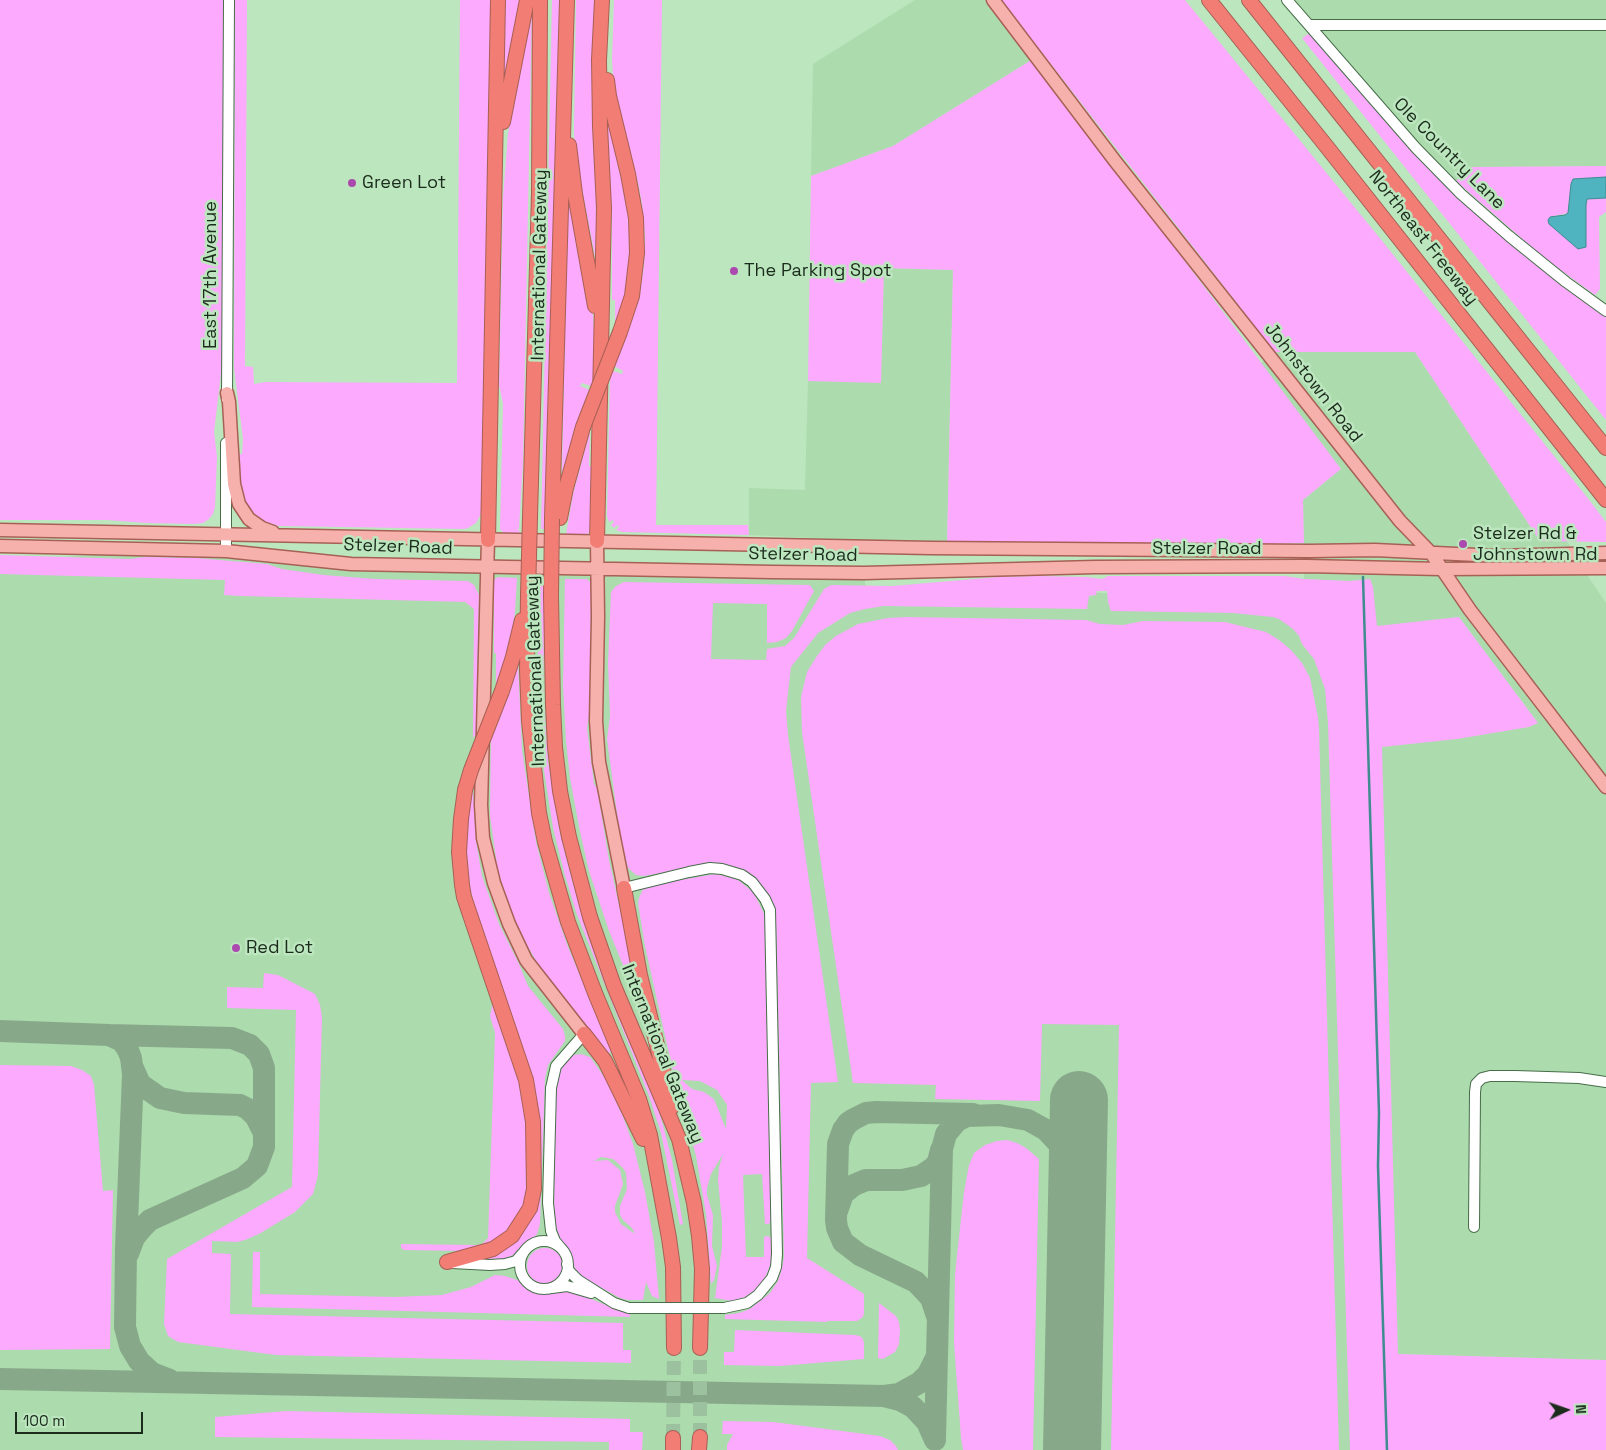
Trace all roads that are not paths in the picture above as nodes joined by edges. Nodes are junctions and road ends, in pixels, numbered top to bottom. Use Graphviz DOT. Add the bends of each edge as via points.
graph roads {
  1 [pos="229,0"];
  2 [pos="498,0"];
  3 [pos="527,0"];
  4 [pos="540,0"];
  5 [pos="548,0"];
  6 [pos="567,0"];
  7 [pos="602,0"];
  8 [pos="993,0"];
  9 [pos="1209,0"];
  10 [pos="1249,0"];
  11 [pos="1287,0"];
  12 [pos="602,17"];
  13 [pos="1308,25"];
  14 [pos="1606,25"];
  15 [pos="563,102"];
  16 [pos="539,133"];
  17 [pos="495,172"];
  18 [pos="1606,311"];
  19 [pos="600,338"];
  20 [pos="227,394"];
  21 [pos="1606,448"];
  22 [pos="1606,500"];
  23 [pos="556,518"];
  24 [pos="0,530"];
  25 [pos="225,534"];
  26 [pos="285,535"];
  27 [pos="488,540"];
  28 [pos="597,541"];
  29 [pos="0,546"];
  30 [pos="226,551"];
  31 [pos="1606,552"];
  32 [pos="1431,553"];
  33 [pos="486,567"];
  34 [pos="1606,568"];
  35 [pos="597,569"];
  36 [pos="1440,569"];
  37 [pos="528,595"];
  38 [pos="1606,787"];
  39 [pos="624,888"];
  40 [pos="584,1034"];
  41 [pos="1606,1082"];
  42 [pos="680,1139"];
  43 [pos="658,1177"];
  44 [pos="548,1203"];
  45 [pos="1474,1227"];
  46 [pos="536,1243"];
  47 [pos="560,1248"];
  48 [pos="522,1254"];
  49 [pos="447,1262"];
  50 [pos="567,1264"];
  51 [pos="549,1288"];
  52 [pos="602,1296"];
  53 [pos="674,1348"];
  54 [pos="700,1348"];
  1 -- 20 [label="street, East 17th Avenue"];
  2 -- 17 [label="highway"];
  3 -- 17 [label="highway"];
  4 -- 16 [label="highway, International Gateway"];
  5 -- 16 [label="highway"];
  6 -- 15 [label="highway, International Gateway"];
  7 -- 12 [label="highway"];
  8 -- 32 [label="main road, Johnstown Road" via="1115,161 1400,522"];
  9 -- 22 [label="highway, Northeast Freeway"];
  10 -- 21 [label="highway, Northeast Freeway"];
  11 -- 13 [label="street, Ole Country Lane"];
  12 -- 19 [label="highway" via="599,60 604,208"];
  12 -- 23 [label="highway, bridge" via="609,96 636,218 637,253 632,296 583,427"];
  13 -- 14 [label="street"];
  13 -- 18 [label="street, Ole Country Lane" via="1461,194 1566,282"];
  15 -- 19 [label="highway"];
  15 -- 23 [label="highway, International Gateway"];
  16 -- 37 [label="highway, International Gateway, bridge"];
  17 -- 27 [label="highway"];
  19 -- 28 [label="highway"];
  20 -- 25 [label="street, East 17th Avenue"];
  20 -- 26 [label="main road" via="238,504 249,519 262,528"];
  23 -- 42 [label="highway, International Gateway, bridge" via="552,555 552,705 560,791 590,917 614,986"];
  24 -- 25 [label="main road, Stelzer Road"];
  25 -- 26 [label="main road, Stelzer Road"];
  25 -- 30 [label="street, East 17th Avenue"];
  26 -- 27 [label="main road, Stelzer Road"];
  27 -- 28 [label="main road, Stelzer Road"];
  27 -- 33 [label="main road"];
  28 -- 32 [label="main road, Stelzer Road"];
  28 -- 35 [label="main road"];
  29 -- 30 [label="main road, Stelzer Road"];
  30 -- 33 [label="main road, Stelzer Road" via="351,564"];
  31 -- 32 [label="main road, Stelzer Road" via="1496,556"];
  32 -- 36 [label="main road, Johnstown Road"];
  33 -- 35 [label="main road, Stelzer Road"];
  33 -- 40 [label="main road" via="481,805 484,838 494,883 526,960"];
  34 -- 36 [label="main road, Stelzer Road"];
  35 -- 36 [label="main road, Stelzer Road" via="864,573 1108,567"];
  35 -- 39 [label="main road" via="596,721 599,762"];
  36 -- 38 [label="main road, Johnstown Road"];
  37 -- 43 [label="highway, International Gateway" via="529,721 545,842 568,922 639,1099"];
  37 -- 49 [label="highway, bridge" via="502,691 470,770 459,852 464,897 524,1072 533,1122 534,1189 530,1208 512,1236 493,1249"];
  39 -- 42 [label="highway" via="640,975"];
  39 -- 52 [label="street, bridge" via="689,872 722,869 752,882 770,910 776,1267 772,1278 758,1295 747,1303 724,1308 628,1308"];
  40 -- 43 [label="highway" via="605,1061 643,1138"];
  40 -- 44 [label="street" via="558,1062 553,1074"];
  41 -- 45 [label="street" via="1579,1078 1490,1076 1476,1084"];
  42 -- 54 [label="highway, International Gateway" via="699,1236 702,1269"];
  43 -- 53 [label="highway, International Gateway" via="673,1267"];
  44 -- 46 [label="street" via="544,1232"];
  44 -- 47 [label="street" via="551,1231"];
  46 -- 47 [label="street" via="546,1241"];
  46 -- 48 [label="street"];
  47 -- 50 [label="street"];
  48 -- 49 [label="street" via="516,1261 505,1264"];
  48 -- 51 [label="street" via="520,1268 526,1281 539,1288"];
  50 -- 51 [label="street" via="560,1282"];
  50 -- 52 [label="street" via="574,1276"];
  51 -- 52 [label="street" via="572,1287"];
}
